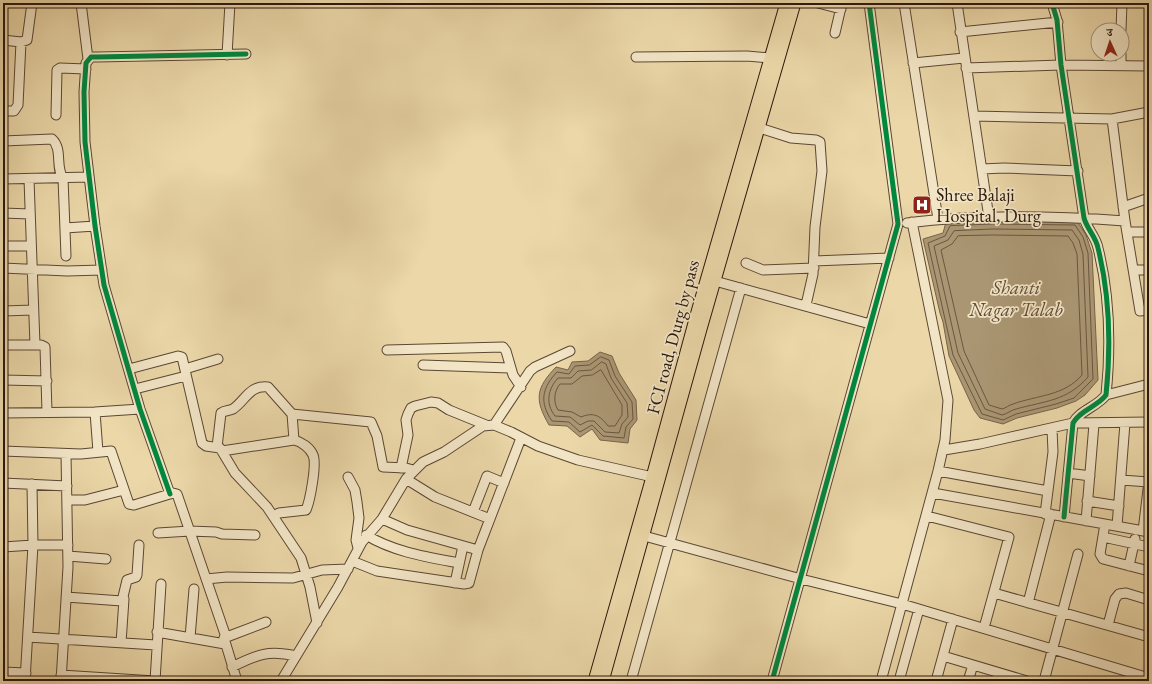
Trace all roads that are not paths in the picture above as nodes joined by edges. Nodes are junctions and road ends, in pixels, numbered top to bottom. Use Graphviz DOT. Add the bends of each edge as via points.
graph roads {
  1 [pos="32,3"];
  2 [pos="81,3"];
  3 [pos="230,3"];
  4 [pos="786,3"];
  5 [pos="795,3"];
  6 [pos="818,3"];
  7 [pos="869,3"];
  8 [pos="904,3"];
  9 [pos="957,3"];
  10 [pos="1052,3"];
  11 [pos="1122,3"];
  12 [pos="842,6"];
  13 [pos="1058,22"];
  14 [pos="1121,22"];
  15 [pos="835,32"];
  16 [pos="960,32"];
  17 [pos="3,40"];
  18 [pos="21,42"];
  19 [pos="246,54"];
  20 [pos="227,55"];
  21 [pos="636,57"];
  22 [pos="771,58"];
  23 [pos="964,58"];
  24 [pos="88,59"];
  25 [pos="913,64"];
  26 [pos="1061,65"];
  27 [pos="1121,65"];
  28 [pos="1149,66"];
  29 [pos="966,68"];
  30 [pos="86,69"];
  31 [pos="3,111"];
  32 [pos="1149,112"];
  33 [pos="56,115"];
  34 [pos="974,116"];
  35 [pos="1069,119"];
  36 [pos="1112,119"];
  37 [pos="755,127"];
  38 [pos="3,141"];
  39 [pos="982,169"];
  40 [pos="1078,171"];
  41 [pos="89,177"];
  42 [pos="63,178"];
  43 [pos="3,179"];
  44 [pos="29,179"];
  45 [pos="1149,198"];
  46 [pos="1123,207"];
  47 [pos="3,213"];
  48 [pos="30,214"];
  49 [pos="989,218"];
  50 [pos="1084,218"];
  51 [pos="938,219"];
  52 [pos="1125,221"];
  53 [pos="912,222"];
  54 [pos="898,224"];
  55 [pos="95,226"];
  56 [pos="65,228"];
  57 [pos="1128,232"];
  58 [pos="1149,232"];
  59 [pos="3,246"];
  60 [pos="31,246"];
  61 [pos="66,256"];
  62 [pos="889,258"];
  63 [pos="746,263"];
  64 [pos="814,264"];
  65 [pos="3,268"];
  66 [pos="31,269"];
  67 [pos="102,270"];
  68 [pos="1134,270"];
  69 [pos="1149,270"];
  70 [pos="715,281"];
  71 [pos="741,288"];
  72 [pos="806,305"];
  73 [pos="33,310"];
  74 [pos="1149,310"];
  75 [pos="3,311"];
  76 [pos="870,324"];
  77 [pos="3,345"];
  78 [pos="35,345"];
  79 [pos="387,350"];
  80 [pos="570,351"];
  81 [pos="218,359"];
  82 [pos="424,365"];
  83 [pos="510,368"];
  84 [pos="129,369"];
  85 [pos="186,372"];
  86 [pos="3,380"];
  87 [pos="47,381"];
  88 [pos="1149,384"];
  89 [pos="521,387"];
  90 [pos="135,389"];
  91 [pos="1106,395"];
  92 [pos="140,409"];
  93 [pos="47,412"];
  94 [pos="96,412"];
  95 [pos="3,413"];
  96 [pos="292,414"];
  97 [pos="1149,422"];
  98 [pos="1073,423"];
  99 [pos="1125,423"];
  100 [pos="1094,424"];
  101 [pos="490,425"];
  102 [pos="1052,429"];
  103 [pos="521,438"];
  104 [pos="294,440"];
  105 [pos="219,449"];
  106 [pos="944,450"];
  107 [pos="3,451"];
  108 [pos="98,452"];
  109 [pos="66,454"];
  110 [pos="401,468"];
  111 [pos="413,470"];
  112 [pos="938,471"];
  113 [pos="1068,474"];
  114 [pos="1090,476"];
  115 [pos="348,477"];
  116 [pos="656,477"];
  117 [pos="406,479"];
  118 [pos="1121,480"];
  119 [pos="1149,481"];
  120 [pos="3,483"];
  121 [pos="504,483"];
  122 [pos="32,484"];
  123 [pos="67,486"];
  124 [pos="124,490"];
  125 [pos="1048,492"];
  126 [pos="933,493"];
  127 [pos="170,494"];
  128 [pos="67,500"];
  129 [pos="1148,500"];
  130 [pos="1087,501"];
  131 [pos="1119,506"];
  132 [pos="473,512"];
  133 [pos="1048,514"];
  134 [pos="273,516"];
  135 [pos="927,516"];
  136 [pos="1064,517"];
  137 [pos="382,519"];
  138 [pos="490,519"];
  139 [pos="1086,521"];
  140 [pos="1104,524"];
  141 [pos="359,526"];
  142 [pos="1117,526"];
  143 [pos="190,531"];
  144 [pos="1143,531"];
  145 [pos="158,533"];
  146 [pos="367,534"];
  147 [pos="254,535"];
  148 [pos="640,535"];
  149 [pos="1103,537"];
  150 [pos="669,544"];
  151 [pos="1134,544"];
  152 [pos="33,545"];
  153 [pos="68,545"];
  154 [pos="139,545"];
  155 [pos="463,546"];
  156 [pos="3,547"];
  157 [pos="1149,547"];
  158 [pos="358,548"];
  159 [pos="478,550"];
  160 [pos="1078,554"];
  161 [pos="68,556"];
  162 [pos="106,559"];
  163 [pos="458,563"];
  164 [pos="350,565"];
  165 [pos="1129,566"];
  166 [pos="1149,571"];
  167 [pos="306,575"];
  168 [pos="206,579"];
  169 [pos="801,579"];
  170 [pos="455,583"];
  171 [pos="161,584"];
  172 [pos="194,589"];
  173 [pos="994,593"];
  174 [pos="66,597"];
  175 [pos="124,599"];
  176 [pos="1149,600"];
  177 [pos="1028,603"];
  178 [pos="902,604"];
  179 [pos="919,609"];
  180 [pos="1063,613"];
  181 [pos="953,619"];
  182 [pos="266,622"];
  183 [pos="317,623"];
  184 [pos="1108,625"];
  185 [pos="984,628"];
  186 [pos="157,632"];
  187 [pos="28,636"];
  188 [pos="1149,637"];
  189 [pos="64,638"];
  190 [pos="190,638"];
  191 [pos="226,640"];
  192 [pos="121,642"];
  193 [pos="156,645"];
  194 [pos="1053,649"];
  195 [pos="296,656"];
  196 [pos="943,656"];
  197 [pos="973,665"];
  198 [pos="232,667"];
  199 [pos="3,672"];
  200 [pos="26,677"];
  201 [pos="61,678"];
  202 [pos="1007,678"];
  203 [pos="1149,678"];
  204 [pos="155,681"];
  205 [pos="237,681"];
  206 [pos="281,681"];
  207 [pos="594,681"];
  208 [pos="603,681"];
  209 [pos="631,681"];
  210 [pos="772,681"];
  211 [pos="881,681"];
  212 [pos="900,681"];
  213 [pos="936,681"];
  214 [pos="968,681"];
  215 [pos="1027,681"];
  216 [pos="1044,681"];
  1 -- 18 [label="street" via="27,40"];
  2 -- 24 [label="street"];
  3 -- 20 [label="street"];
  4 -- 22 [label="main road, FCI road, Durg by pass"];
  5 -- 37 [label="main road, FCI road, Durg by pass"];
  6 -- 12 [label="street"];
  7 -- 54 [label="street"];
  8 -- 25 [label="street"];
  9 -- 16 [label="street"];
  10 -- 13 [label="street"];
  11 -- 14 [label="street"];
  12 -- 15 [label="street"];
  13 -- 16 [label="street"];
  13 -- 26 [label="street"];
  16 -- 23 [label="street"];
  17 -- 18 [label="street"];
  18 -- 31 [label="street" via="18,104 14,110"];
  19 -- 20 [label="street"];
  20 -- 24 [label="street"];
  21 -- 22 [label="street"];
  22 -- 37 [label="main road, FCI road, Durg by pass"];
  23 -- 25 [label="street"];
  23 -- 29 [label="street"];
  24 -- 30 [label="street"];
  25 -- 51 [label="street"];
  26 -- 27 [label="street"];
  26 -- 29 [label="street"];
  26 -- 35 [label="street"];
  27 -- 28 [label="street"];
  29 -- 34 [label="street"];
  30 -- 33 [label="street" via="57,70"];
  30 -- 41 [label="street" via="84,119"];
  32 -- 36 [label="street"];
  34 -- 35 [label="street"];
  34 -- 39 [label="street"];
  35 -- 36 [label="street"];
  35 -- 40 [label="street"];
  36 -- 46 [label="street"];
  37 -- 64 [label="street" via="791,138 820,142 822,171 815,227"];
  37 -- 70 [label="main road, FCI road, Durg by pass"];
  37 -- 116 [label="main road, FCI road, Durg by pass" via="698,306"];
  38 -- 42 [label="street" via="52,139 58,148 60,174"];
  39 -- 40 [label="street"];
  39 -- 49 [label="street"];
  40 -- 50 [label="street"];
  41 -- 42 [label="street"];
  41 -- 55 [label="street"];
  42 -- 44 [label="street"];
  42 -- 56 [label="street"];
  43 -- 44 [label="street"];
  44 -- 48 [label="street"];
  45 -- 46 [label="street"];
  46 -- 52 [label="street"];
  47 -- 48 [label="street"];
  48 -- 60 [label="street"];
  49 -- 50 [label="street"];
  49 -- 51 [label="street"];
  50 -- 52 [label="street"];
  50 -- 91 [label="street" via="1098,247 1108,317 1109,365"];
  51 -- 53 [label="street"];
  52 -- 57 [label="street"];
  53 -- 54 [label="street"];
  53 -- 106 [label="street" via="948,400"];
  54 -- 62 [label="street"];
  55 -- 56 [label="street"];
  55 -- 67 [label="street"];
  56 -- 61 [label="street"];
  57 -- 58 [label="street"];
  57 -- 68 [label="street"];
  59 -- 60 [label="street"];
  60 -- 66 [label="street"];
  62 -- 64 [label="street"];
  62 -- 76 [label="street"];
  63 -- 64 [label="street" via="764,270"];
  64 -- 72 [label="street"];
  65 -- 66 [label="street"];
  66 -- 67 [label="street"];
  66 -- 73 [label="street"];
  67 -- 84 [label="street" via="104,285"];
  68 -- 69 [label="street"];
  68 -- 74 [label="street" via="1140,311"];
  70 -- 71 [label="street"];
  70 -- 116 [label="main road, FCI road, Durg by pass"];
  71 -- 72 [label="street"];
  71 -- 150 [label="street"];
  72 -- 76 [label="street"];
  73 -- 75 [label="street"];
  73 -- 78 [label="street"];
  76 -- 169 [label="street"];
  77 -- 78 [label="street"];
  78 -- 87 [label="street" via="45,347"];
  79 -- 83 [label="street" via="500,346 505,348"];
  80 -- 89 [label="street" via="535,367"];
  81 -- 85 [label="street"];
  82 -- 83 [label="street"];
  83 -- 89 [label="street"];
  84 -- 85 [label="street" via="180,356"];
  84 -- 90 [label="street"];
  85 -- 90 [label="street"];
  85 -- 105 [label="street" via="202,443"];
  86 -- 87 [label="street"];
  87 -- 93 [label="street"];
  88 -- 91 [label="street"];
  89 -- 101 [label="street"];
  90 -- 92 [label="street"];
  91 -- 98 [label="street" via="1079,415"];
  92 -- 94 [label="street"];
  92 -- 127 [label="street"];
  93 -- 94 [label="street"];
  93 -- 95 [label="street"];
  94 -- 108 [label="street"];
  96 -- 104 [label="street"];
  96 -- 105 [label="street" via="268,387 255,388 233,409 221,413"];
  96 -- 110 [label="street" via="372,422 383,467"];
  97 -- 99 [label="street"];
  98 -- 100 [label="street"];
  98 -- 102 [label="street"];
  98 -- 113 [label="street"];
  99 -- 100 [label="street"];
  99 -- 118 [label="street"];
  100 -- 114 [label="street"];
  101 -- 103 [label="street"];
  101 -- 110 [label="street" via="449,410 438,403 431,402 411,408 406,420 408,435"];
  101 -- 111 [label="street"];
  102 -- 106 [label="street"];
  102 -- 125 [label="street" via="1053,452"];
  103 -- 116 [label="street" via="578,460"];
  103 -- 121 [label="street"];
  104 -- 105 [label="street"];
  104 -- 134 [label="street" via="303,443 314,458 307,508 304,512 279,513"];
  105 -- 134 [label="street" via="235,473"];
  106 -- 112 [label="street"];
  107 -- 109 [label="street"];
  108 -- 109 [label="street"];
  108 -- 124 [label="street" via="108,450 113,453"];
  109 -- 123 [label="street"];
  110 -- 111 [label="street"];
  111 -- 117 [label="street"];
  112 -- 125 [label="street"];
  112 -- 126 [label="street"];
  113 -- 114 [label="street"];
  113 -- 136 [label="street"];
  114 -- 130 [label="street"];
  115 -- 141 [label="street" via="355,490"];
  116 -- 148 [label="main road, FCI road, Durg by pass"];
  117 -- 132 [label="street" via="435,497"];
  117 -- 137 [label="street"];
  118 -- 119 [label="street"];
  118 -- 131 [label="street"];
  119 -- 129 [label="street"];
  120 -- 122 [label="street"];
  121 -- 132 [label="street" via="487,476"];
  121 -- 138 [label="street"];
  122 -- 123 [label="street"];
  122 -- 152 [label="street"];
  123 -- 128 [label="street"];
  124 -- 127 [label="street" via="127,502 134,505"];
  124 -- 128 [label="street" via="85,500"];
  125 -- 133 [label="street"];
  126 -- 133 [label="street"];
  126 -- 135 [label="street"];
  127 -- 143 [label="street" via="177,494"];
  128 -- 153 [label="street"];
  129 -- 144 [label="street"];
  130 -- 131 [label="street"];
  130 -- 139 [label="street"];
  131 -- 142 [label="street"];
  132 -- 138 [label="street"];
  133 -- 136 [label="street"];
  133 -- 177 [label="street"];
  134 -- 167 [label="street" via="300,558"];
  135 -- 173 [label="street" via="1009,537"];
  135 -- 178 [label="street"];
  136 -- 139 [label="street"];
  137 -- 146 [label="street"];
  137 -- 155 [label="street" via="407,530"];
  138 -- 159 [label="street"];
  139 -- 140 [label="street"];
  140 -- 142 [label="street"];
  140 -- 149 [label="street"];
  141 -- 146 [label="street"];
  141 -- 158 [label="street" via="356,540"];
  142 -- 144 [label="street"];
  143 -- 145 [label="street"];
  143 -- 147 [label="street"];
  143 -- 168 [label="street"];
  144 -- 151 [label="street"];
  146 -- 158 [label="street"];
  146 -- 163 [label="street" via="405,552"];
  148 -- 150 [label="street"];
  148 -- 207 [label="main road, FCI road, Durg by pass"];
  148 -- 208 [label="main road, FCI road, Durg by pass"];
  149 -- 151 [label="street"];
  149 -- 165 [label="street" via="1100,554 1102,559"];
  150 -- 169 [label="street"];
  150 -- 209 [label="street"];
  151 -- 157 [label="street"];
  151 -- 165 [label="street"];
  152 -- 153 [label="street"];
  152 -- 156 [label="street"];
  152 -- 187 [label="street"];
  153 -- 161 [label="street"];
  154 -- 175 [label="street" via="137,575 127,580"];
  155 -- 159 [label="street"];
  155 -- 163 [label="street"];
  158 -- 164 [label="street"];
  159 -- 170 [label="street" via="469,583"];
  160 -- 180 [label="street"];
  161 -- 162 [label="street"];
  161 -- 174 [label="street"];
  163 -- 170 [label="street"];
  164 -- 167 [label="street"];
  164 -- 170 [label="street"];
  164 -- 183 [label="street"];
  165 -- 166 [label="street"];
  167 -- 168 [label="street" via="293,578"];
  167 -- 183 [label="street"];
  168 -- 191 [label="street"];
  169 -- 178 [label="street"];
  169 -- 210 [label="street"];
  171 -- 186 [label="street"];
  172 -- 190 [label="street"];
  173 -- 177 [label="street"];
  173 -- 185 [label="street"];
  174 -- 175 [label="street" via="119,601"];
  174 -- 189 [label="street"];
  175 -- 192 [label="street"];
  176 -- 184 [label="street" via="1126,593 1119,594 1115,599"];
  177 -- 180 [label="street"];
  178 -- 179 [label="street"];
  178 -- 211 [label="street"];
  179 -- 181 [label="street"];
  179 -- 212 [label="street"];
  180 -- 184 [label="street"];
  180 -- 194 [label="street"];
  181 -- 185 [label="street"];
  181 -- 196 [label="street"];
  182 -- 191 [label="street"];
  183 -- 195 [label="street"];
  184 -- 188 [label="street"];
  185 -- 194 [label="street"];
  186 -- 190 [label="street"];
  186 -- 193 [label="street"];
  187 -- 189 [label="street"];
  187 -- 200 [label="street"];
  189 -- 192 [label="street"];
  189 -- 201 [label="street"];
  190 -- 191 [label="street"];
  191 -- 198 [label="street"];
  192 -- 193 [label="street"];
  193 -- 204 [label="street"];
  194 -- 203 [label="street"];
  194 -- 216 [label="street"];
  195 -- 198 [label="street" via="263,653"];
  195 -- 206 [label="street"];
  196 -- 197 [label="street"];
  196 -- 213 [label="street"];
  197 -- 202 [label="street"];
  197 -- 214 [label="street"];
  198 -- 205 [label="street"];
  199 -- 200 [label="street"];
  201 -- 204 [label="street"];
  202 -- 215 [label="street"];
}
